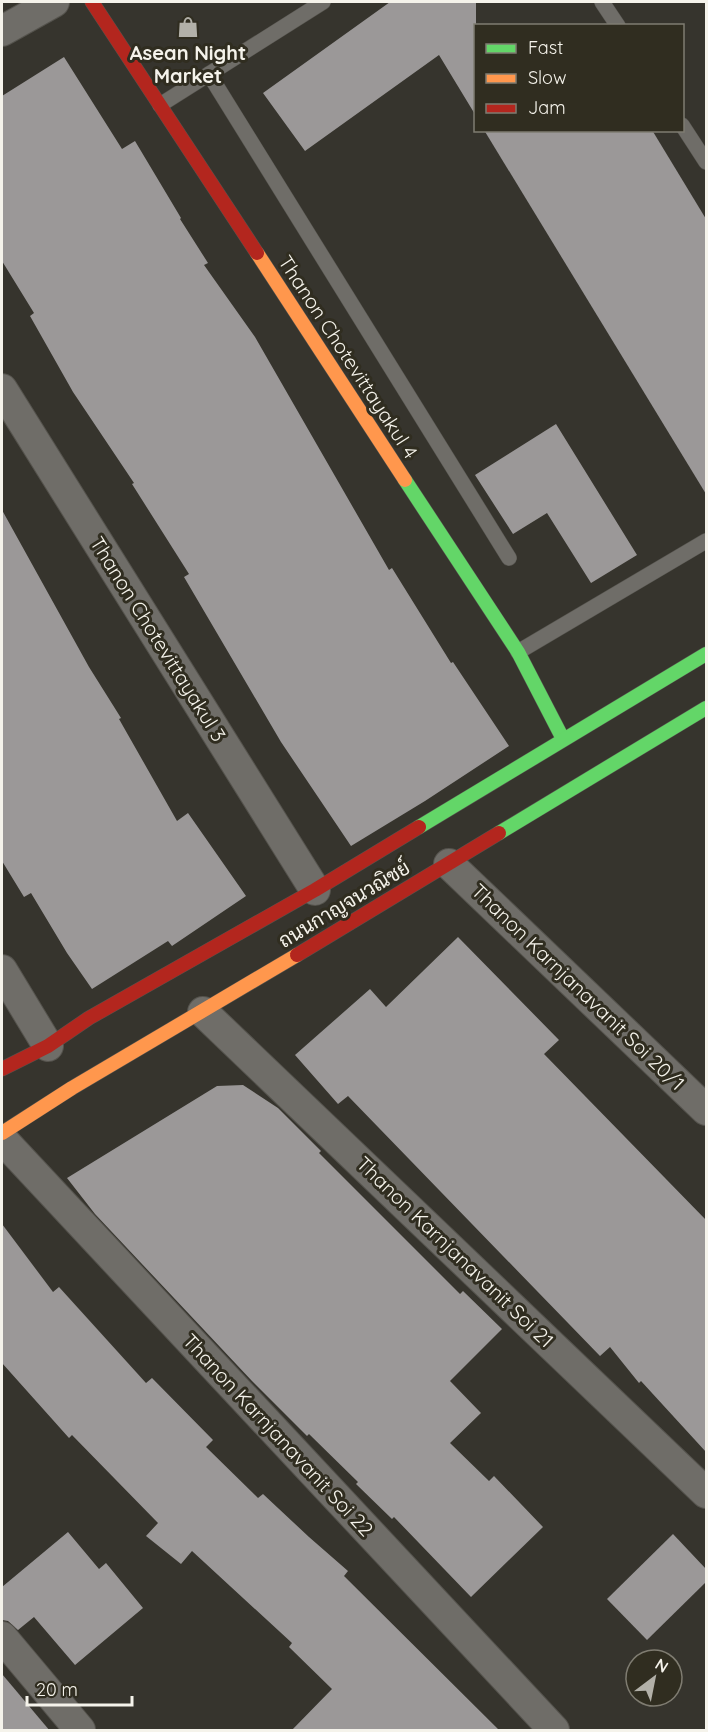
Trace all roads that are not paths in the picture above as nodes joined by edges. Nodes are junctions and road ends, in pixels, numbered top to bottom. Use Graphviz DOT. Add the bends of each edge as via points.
graph roads {
  1 [pos="54,2"];
  2 [pos="92,2"];
  3 [pos="323,2"];
  4 [pos="602,2"];
  5 [pos="617,24"];
  6 [pos="2,31"];
  7 [pos="209,74"];
  8 [pos="160,105"];
  9 [pos="684,128"];
  10 [pos="706,162"];
  11 [pos="2,389"];
  12 [pos="706,541"];
  13 [pos="509,558"];
  14 [pos="518,652"];
  15 [pos="706,654"];
  16 [pos="706,708"];
  17 [pos="563,739"];
  18 [pos="449,864"];
  19 [pos="319,895"];
  20 [pos="2,970"];
  21 [pos="203,1012"];
  22 [pos="51,1050"];
  23 [pos="2,1069"];
  24 [pos="706,1110"];
  25 [pos="2,1133"];
  26 [pos="2,1139"];
  27 [pos="706,1493"];
  28 [pos="2,1637"];
  29 [pos="80,1731"];
  30 [pos="554,1731"];
  1 -- 6 [label="street"];
  2 -- 8 [label="main road, Thanon Chotevittayakul 4"];
  3 -- 7 [label="lane"];
  4 -- 5 [label="lane"];
  7 -- 8 [label="lane"];
  7 -- 13 [label="lane"];
  8 -- 14 [label="main road, Thanon Chotevittayakul 4"];
  9 -- 10 [label="lane"];
  11 -- 19 [label="street, Thanon Chotevittayakul 3"];
  12 -- 14 [label="lane"];
  14 -- 17 [label="main road, Thanon Chotevittayakul 4"];
  15 -- 17 [label="main road, ถนนกาญจนวณิชย์"];
  16 -- 18 [label="main road, ถนนกาญจนวณิชย์"];
  17 -- 19 [label="main road, ถนนกาญจนวณิชย์"];
  18 -- 21 [label="main road, ถนนกาญจนวณิชย์" via="341,922"];
  18 -- 24 [label="street, Thanon Karnjanavanit Soi 20/1"];
  19 -- 22 [label="main road, ถนนกาญจนวณิชย์" via="89,1018"];
  20 -- 22 [label="street"];
  21 -- 25 [label="main road, ถนนกาญจนวณิชย์" via="69,1084"];
  21 -- 27 [label="street, Thanon Karnjanavanit Soi 21"];
  22 -- 23 [label="main road, ถนนกาญจนวณิชย์"];
  26 -- 30 [label="street, Thanon Karnjanavanit Soi 22"];
  28 -- 29 [label="street"];
}
